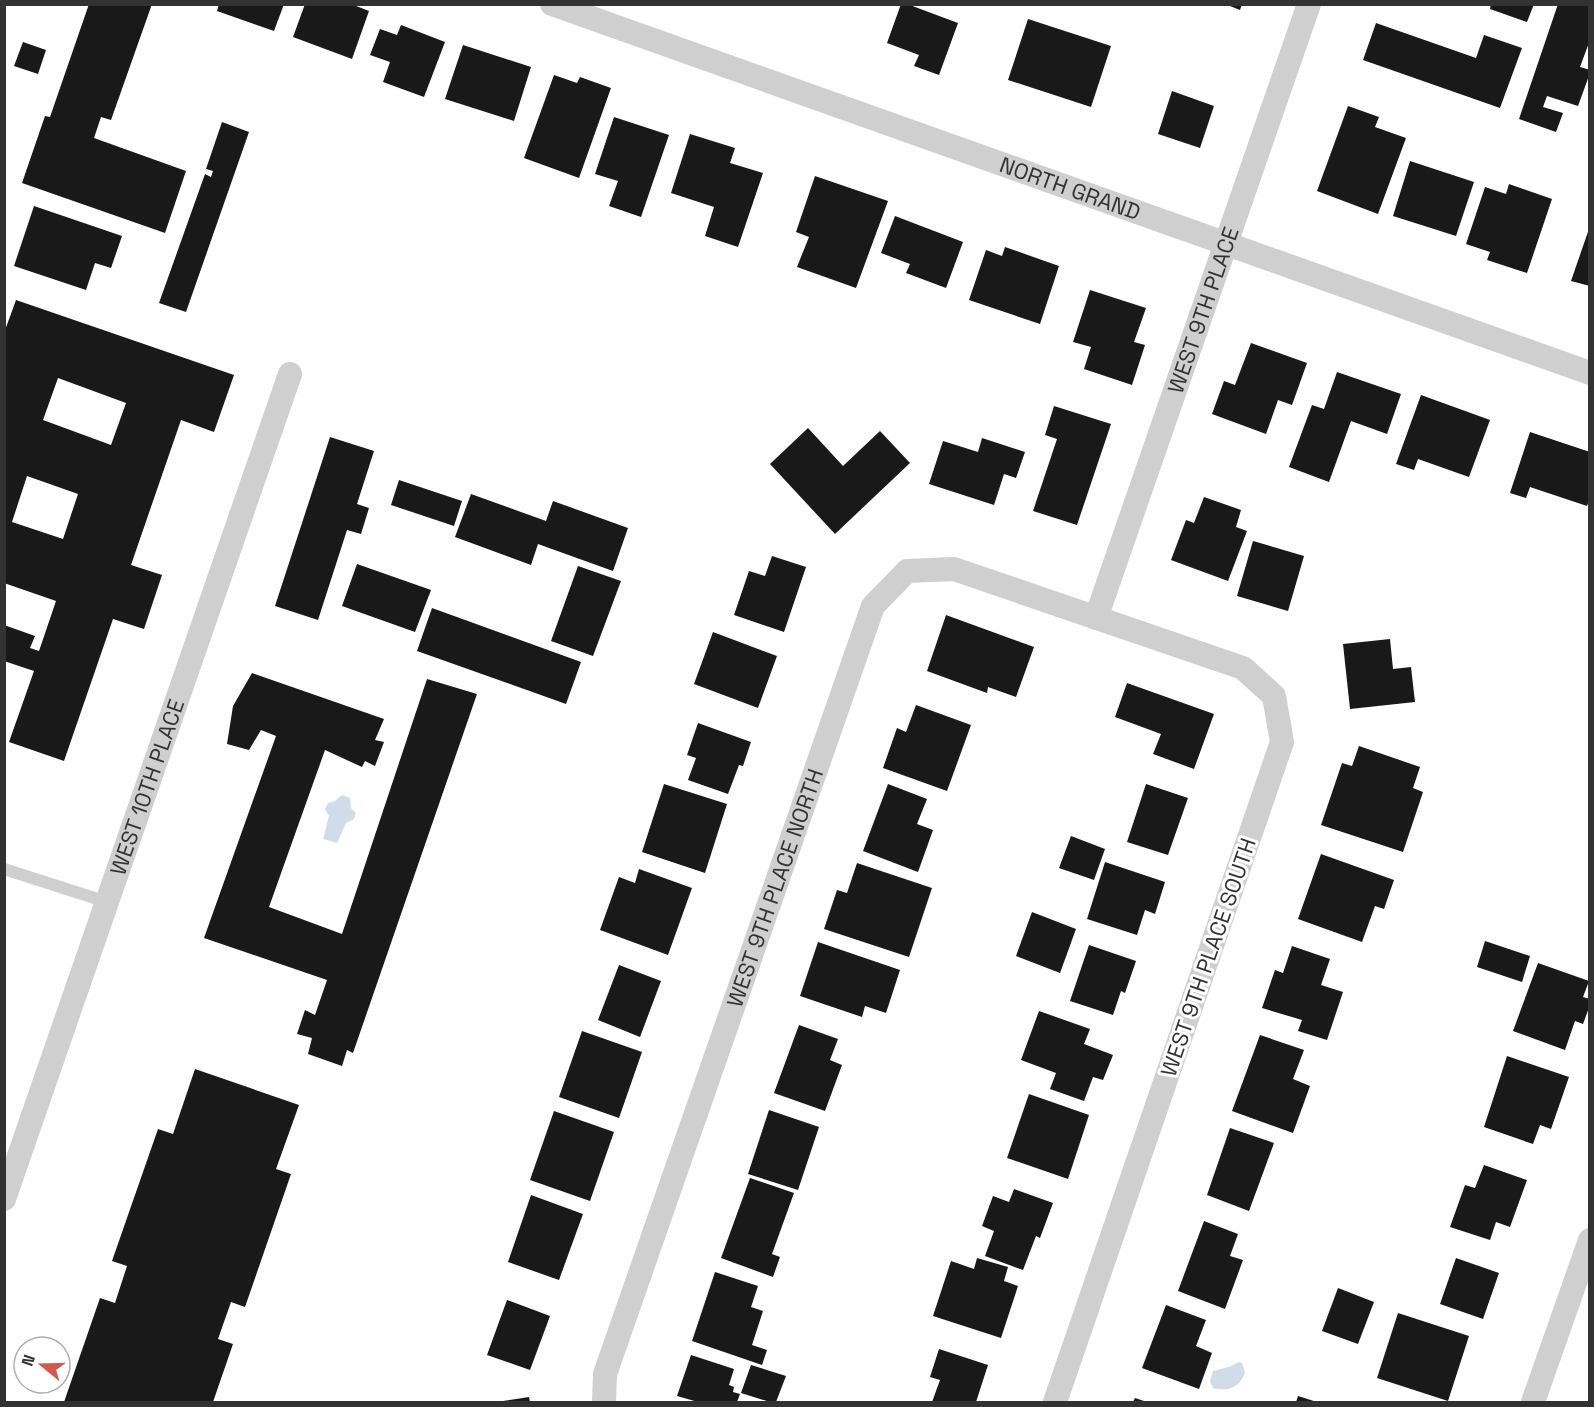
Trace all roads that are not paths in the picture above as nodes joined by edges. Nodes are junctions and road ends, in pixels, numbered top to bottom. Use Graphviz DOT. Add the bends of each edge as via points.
graph roads {
  1 [pos="552,4"];
  2 [pos="1310,4"];
  3 [pos="1227,243"];
  4 [pos="1590,373"];
  5 [pos="290,374"];
  6 [pos="1096,618"];
  7 [pos="4,869"];
  8 [pos="107,902"];
  9 [pos="4,1199"];
  10 [pos="1590,1240"];
  11 [pos="604,1402"];
  12 [pos="1055,1402"];
  13 [pos="1533,1402"];
  1 -- 3 [label="street, NORTH GRAND"];
  2 -- 3 [label="street, WEST 9TH PLACE"];
  3 -- 4 [label="street, NORTH GRAND"];
  3 -- 6 [label="street, WEST 9TH PLACE"];
  5 -- 8 [label="street, WEST 10TH PLACE"];
  6 -- 11 [label="street, WEST 9TH PLACE NORTH" via="954,569 907,571 873,606 605,1374"];
  6 -- 12 [label="street, WEST 9TH PLACE SOUTH" via="1243,668 1274,696 1282,742"];
  7 -- 8 [label="lane"];
  8 -- 9 [label="street, WEST 10TH PLACE"];
  10 -- 13 [label="street"];
}
